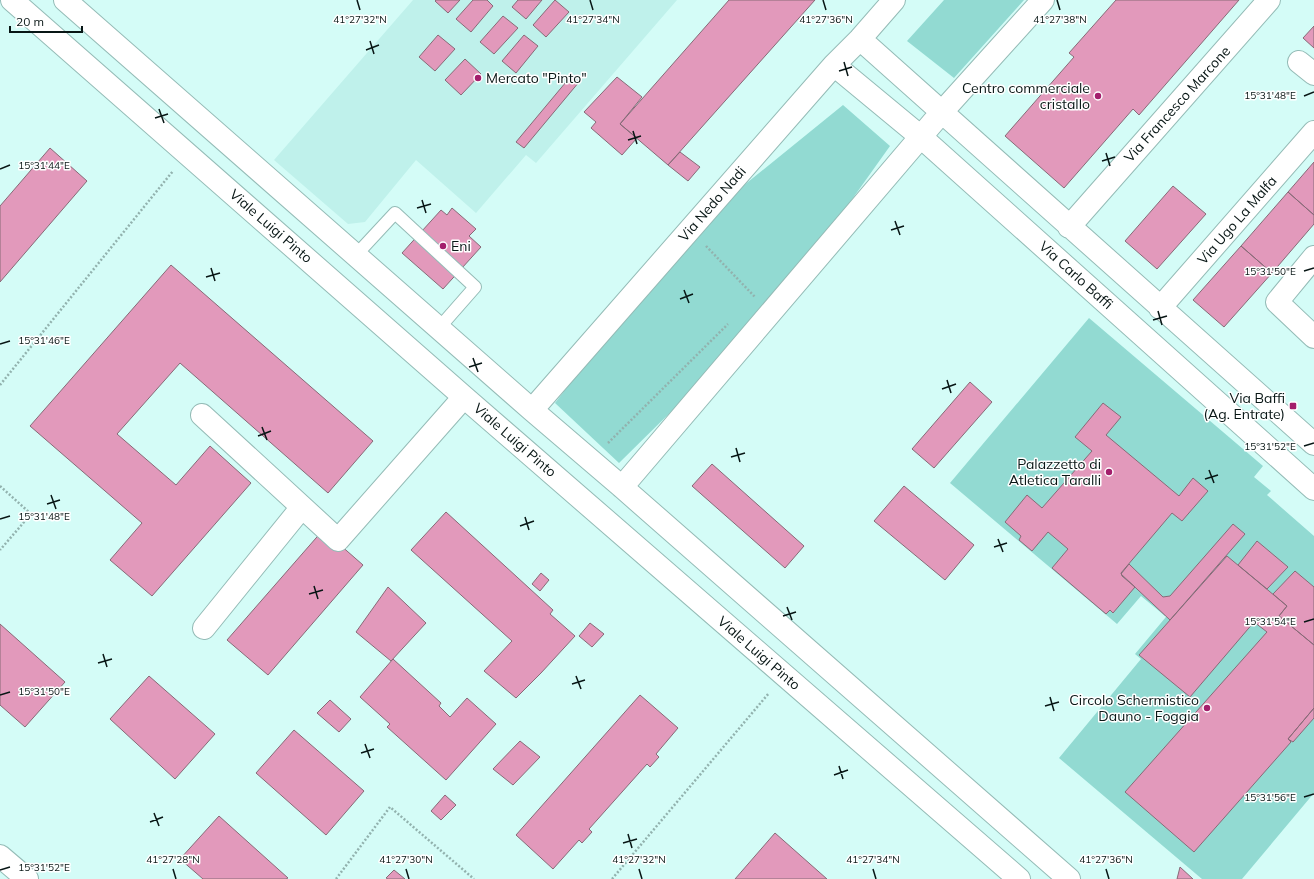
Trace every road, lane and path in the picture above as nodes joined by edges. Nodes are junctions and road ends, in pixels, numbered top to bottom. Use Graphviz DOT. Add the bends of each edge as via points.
graph roads {
  1 [pos="12,0"];
  2 [pos="65,0"];
  3 [pos="1043,0"];
  4 [pos="1269,0"];
  5 [pos="892,1"];
  6 [pos="860,39"];
  7 [pos="834,65"];
  8 [pos="941,113"];
  9 [pos="1314,132"];
  10 [pos="921,137"];
  11 [pos="188,153"];
  12 [pos="1069,226"];
  13 [pos="690,229"];
  14 [pos="356,255"];
  15 [pos="1314,257"];
  16 [pos="755,297"];
  17 [pos="750,303"];
  18 [pos="1160,308"];
  19 [pos="770,313"];
  20 [pos="733,320"];
  21 [pos="431,321"];
  22 [pos="1314,337"];
  23 [pos="400,340"];
  24 [pos="0,385"];
  25 [pos="464,397"];
  26 [pos="532,410"];
  27 [pos="202,415"];
  28 [pos="1314,444"];
  29 [pos="591,460"];
  30 [pos="0,486"];
  31 [pos="622,487"];
  32 [pos="1314,489"];
  33 [pos="302,507"];
  34 [pos="0,550"];
  35 [pos="204,628"];
  36 [pos="796,639"];
  37 [pos="775,666"];
  38 [pos="774,688"];
  39 [pos="0,856"];
  40 [pos="27,879"];
  41 [pos="336,879"];
  42 [pos="474,879"];
  43 [pos="612,879"];
  44 [pos="1019,879"];
  45 [pos="1069,879"];
  1 -- 11 [label="street, Viale Luigi Pinto"];
  2 -- 14 [label="street"];
  3 -- 8 [label="street"];
  4 -- 12 [label="street, Via Francesco Marcone"];
  5 -- 6 [label="street, Via Nedo Nadi"];
  6 -- 7 [label="street, Via Nedo Nadi"];
  6 -- 8 [label="street"];
  7 -- 10 [label="street, Via Carlo Baffi"];
  7 -- 13 [label="street, Via Nedo Nadi"];
  8 -- 10 [label="street"];
  8 -- 12 [label="street"];
  9 -- 18 [label="street, Via Ugo La Malfa"];
  10 -- 19 [label="street"];
  10 -- 32 [label="street, Via Carlo Baffi"];
  11 -- 23 [label="street, Viale Luigi Pinto"];
  11 -- 24 [label="path"];
  12 -- 18 [label="street"];
  13 -- 16 [label="path"];
  13 -- 26 [label="street, Via Nedo Nadi"];
  14 -- 21 [label="street"];
  14 -- 21 [label="lane" via="395,213 475,287"];
  15 -- 22 [label="street" via="1277,302"];
  16 -- 17 [label="path"];
  16 -- 19 [label="path"];
  18 -- 28 [label="street"];
  19 -- 31 [label="street"];
  20 -- 29 [label="path"];
  21 -- 23 [label="street"];
  21 -- 26 [label="street"];
  23 -- 25 [label="street, Viale Luigi Pinto"];
  25 -- 33 [label="street" via="338,540"];
  25 -- 37 [label="street, Viale Luigi Pinto"];
  26 -- 29 [label="street"];
  27 -- 33 [label="street"];
  29 -- 31 [label="street"];
  30 -- 34 [label="path" via="31,514"];
  31 -- 36 [label="street"];
  33 -- 35 [label="street"];
  36 -- 37 [label="street"];
  36 -- 45 [label="street"];
  37 -- 44 [label="street, Viale Luigi Pinto"];
  38 -- 43 [label="path"];
  39 -- 40 [label="street"];
  41 -- 42 [label="path" via="390,807"];
}
